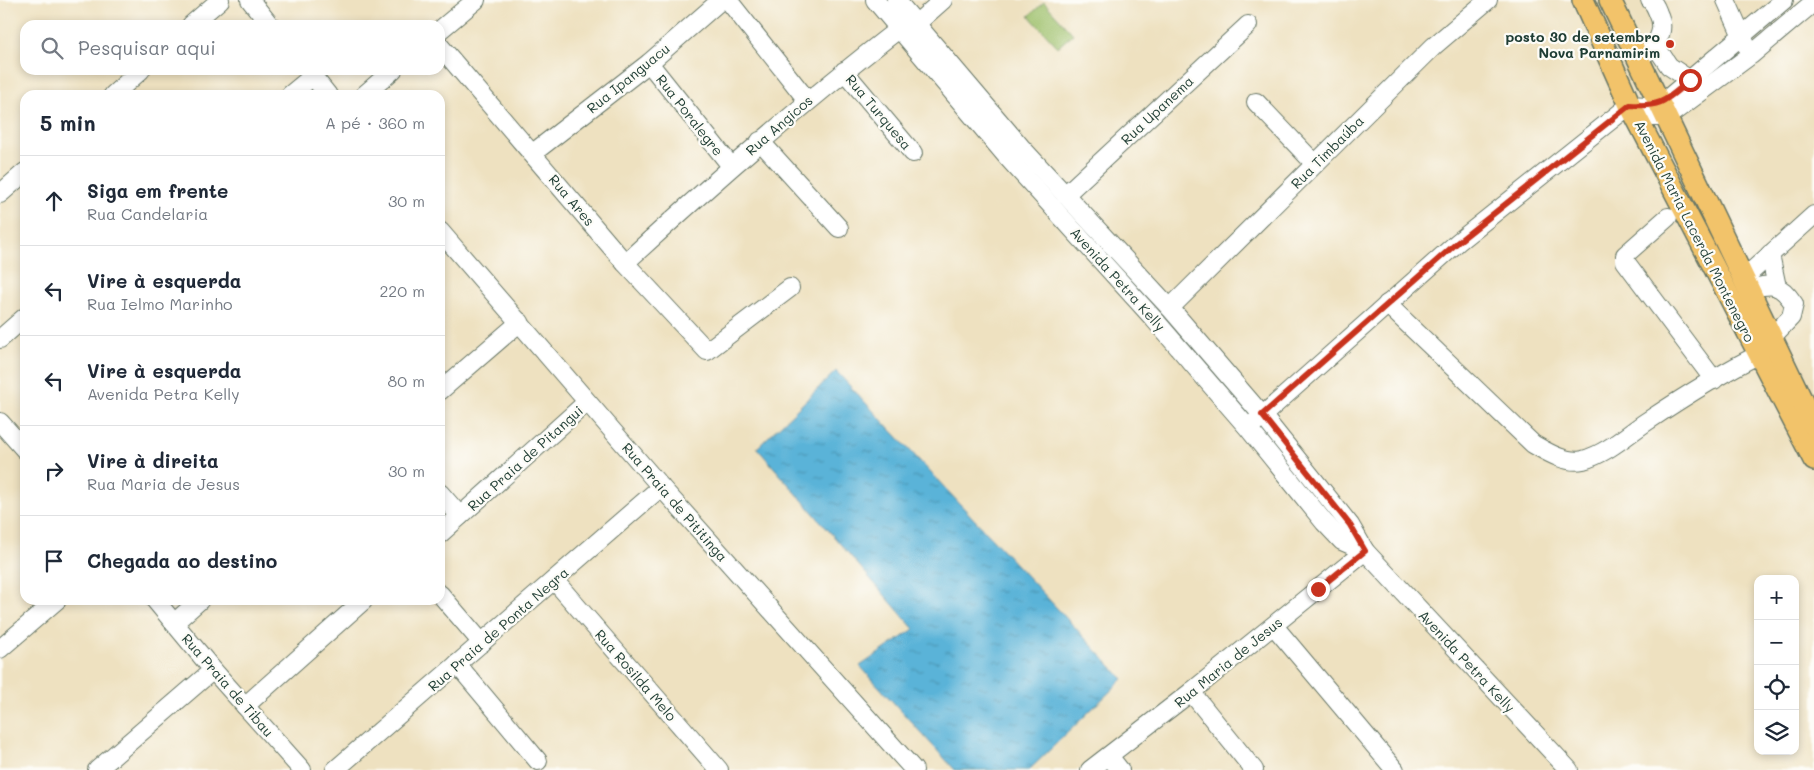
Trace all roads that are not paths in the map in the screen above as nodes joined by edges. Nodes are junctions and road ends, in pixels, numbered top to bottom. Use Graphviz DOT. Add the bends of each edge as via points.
graph roads {
  1 [pos="220,0"];
  2 [pos="250,0"];
  3 [pos="476,0"];
  4 [pos="721,0"];
  5 [pos="728,0"];
  6 [pos="875,0"];
  7 [pos="896,0"];
  8 [pos="943,0"];
  9 [pos="1488,0"];
  10 [pos="1583,0"];
  11 [pos="1610,0"];
  12 [pos="1650,0"];
  13 [pos="1726,0"];
  14 [pos="1784,0"];
  15 [pos="1814,2"];
  16 [pos="198,20"];
  17 [pos="266,20"];
  18 [pos="917,23"];
  19 [pos="1248,25"];
  20 [pos="445,26"];
  21 [pos="900,28"];
  22 [pos="1741,36"];
  23 [pos="445,52"];
  24 [pos="1647,52"];
  25 [pos="1751,55"];
  26 [pos="648,63"];
  27 [pos="844,71"];
  28 [pos="135,75"];
  29 [pos="308,75"];
  30 [pos="312,75"];
  31 [pos="387,75"];
  32 [pos="1690,80"];
  33 [pos="119,90"];
  34 [pos="295,90"];
  35 [pos="324,90"];
  36 [pos="370,90"];
  37 [pos="807,100"];
  38 [pos="1256,102"];
  39 [pos="1664,110"];
  40 [pos="1634,111"];
  41 [pos="760,141"];
  42 [pos="913,153"];
  43 [pos="533,154"];
  44 [pos="1315,164"];
  45 [pos="730,166"];
  46 [pos="20,176"];
  47 [pos="0,194"];
  48 [pos="1066,195"];
  49 [pos="1814,215"];
  50 [pos="1668,218"];
  51 [pos="839,228"];
  52 [pos="445,242"];
  53 [pos="1770,254"];
  54 [pos="625,263"];
  55 [pos="1745,284"];
  56 [pos="1777,287"];
  57 [pos="790,288"];
  58 [pos="1387,304"];
  59 [pos="1170,308"];
  60 [pos="20,321"];
  61 [pos="520,322"];
  62 [pos="0,339"];
  63 [pos="1768,347"];
  64 [pos="1714,380"];
  65 [pos="445,387"];
  66 [pos="587,402"];
  67 [pos="1262,415"];
  68 [pos="0,422"];
  69 [pos="1814,426"];
  70 [pos="1248,428"];
  71 [pos="20,444"];
  72 [pos="1814,460"];
  73 [pos="661,487"];
  74 [pos="445,499"];
  75 [pos="460,516"];
  76 [pos="445,530"];
  77 [pos="1365,551"];
  78 [pos="554,580"];
  79 [pos="445,600"];
  80 [pos="51,605"];
  81 [pos="159,605"];
  82 [pos="194,605"];
  83 [pos="358,605"];
  84 [pos="174,623"];
  85 [pos="1274,626"];
  86 [pos="482,643"];
  87 [pos="0,649"];
  88 [pos="457,664"];
  89 [pos="213,670"];
  90 [pos="1191,692"];
  91 [pos="245,706"];
  92 [pos="1109,756"];
  93 [pos="538,761"];
  94 [pos="343,767"];
  95 [pos="1564,768"];
  96 [pos="97,770"];
  97 [pos="302,770"];
  98 [pos="719,770"];
  99 [pos="914,770"];
  100 [pos="1090,770"];
  101 [pos="1120,770"];
  102 [pos="1254,770"];
  103 [pos="1395,770"];
  1 -- 16 [label="street"];
  2 -- 17 [label="street"];
  3 -- 20 [label="street"];
  4 -- 26 [label="street, Rua Ipanguacu"];
  5 -- 37 [label="street"];
  6 -- 21 [label="street, Avenida Petra Kelly"];
  7 -- 18 [label="street, Avenida Petra Kelly"];
  8 -- 18 [label="street, Rua Angicos"];
  9 -- 44 [label="street, Rua Timbaúba" via="1434,46"];
  10 -- 40 [label="main road, Avenida Maria Lacerda Montenegro"];
  11 -- 24 [label="main road, Avenida Maria Lacerda Montenegro"];
  12 -- 24 [label="street" via="1662,22 1662,30"];
  13 -- 22 [label="street"];
  14 -- 22 [label="street"];
  15 -- 25 [label="street"];
  18 -- 21 [label="street, Rua Angicos"];
  18 -- 48 [label="street, Avenida Petra Kelly" via="1021,148"];
  19 -- 48 [label="street, Rua Upanema"];
  21 -- 27 [label="street, Rua Angicos"];
  21 -- 70 [label="street, Avenida Petra Kelly" via="1008,158"];
  22 -- 25 [label="street"];
  22 -- 32 [label="street"];
  23 -- 43 [label="street, Rua Ares"];
  24 -- 32 [label="street"];
  24 -- 39 [label="main road, Avenida Maria Lacerda Montenegro"];
  25 -- 39 [label="street"];
  26 -- 43 [label="street, Rua Ipanguacu"];
  26 -- 45 [label="street, Rua Poralegre"];
  27 -- 37 [label="street, Rua Angicos"];
  27 -- 42 [label="street, Rua Turquesa"];
  28 -- 33 [label="street"];
  29 -- 34 [label="street"];
  30 -- 35 [label="street"];
  31 -- 36 [label="street"];
  32 -- 39 [label="street"];
  37 -- 41 [label="street, Rua Angicos"];
  38 -- 44 [label="street"];
  39 -- 40 [label="street" via="1647,106"];
  39 -- 55 [label="main road, Avenida Maria Lacerda Montenegro"];
  40 -- 58 [label="street" via="1458,242"];
  40 -- 63 [label="main road, Avenida Maria Lacerda Montenegro"];
  41 -- 45 [label="street, Rua Angicos"];
  41 -- 51 [label="street"];
  43 -- 54 [label="street, Rua Ares"];
  44 -- 59 [label="street, Rua Timbaúba"];
  45 -- 54 [label="street, Rua Angicos"];
  46 -- 47 [label="street"];
  48 -- 59 [label="street, Avenida Petra Kelly"];
  49 -- 53 [label="street"];
  50 -- 64 [label="street" via="1625,255 1625,261"];
  52 -- 61 [label="street, Rua Praia de Pititinga"];
  53 -- 55 [label="street"];
  53 -- 56 [label="street"];
  54 -- 57 [label="street, Rua Ares" via="707,351"];
  55 -- 56 [label="street"];
  55 -- 63 [label="main road, Avenida Maria Lacerda Montenegro"];
  56 -- 63 [label="street" via="1785,290 1794,304 1793,311"];
  58 -- 64 [label="street" via="1533,444 1564,458 1582,460 1598,454"];
  58 -- 67 [label="street"];
  59 -- 67 [label="street, Avenida Petra Kelly"];
  60 -- 62 [label="street"];
  61 -- 65 [label="street"];
  61 -- 66 [label="street, Rua Praia de Pititinga"];
  63 -- 64 [label="street"];
  63 -- 69 [label="main road, Avenida Maria Lacerda Montenegro"];
  63 -- 72 [label="main road, Avenida Maria Lacerda Montenegro"];
  66 -- 73 [label="street, Rua Praia de Pititinga"];
  66 -- 75 [label="street, Rua Praia de Pitangui"];
  67 -- 70 [label="street"];
  67 -- 77 [label="street, Avenida Petra Kelly" via="1350,525"];
  68 -- 71 [label="street"];
  70 -- 77 [label="street, Avenida Petra Kelly" via="1342,541"];
  73 -- 78 [label="street, Rua Praia de Ponta Negra"];
  73 -- 99 [label="street, Rua Praia de Pititinga"];
  74 -- 75 [label="street"];
  75 -- 76 [label="street, Rua Praia de Pitangui"];
  77 -- 85 [label="street, Rua Maria de Jesus"];
  77 -- 95 [label="street, Avenida Petra Kelly"];
  78 -- 86 [label="street, Rua Praia de Ponta Negra"];
  78 -- 98 [label="street, Rua Rosilda Melo"];
  79 -- 86 [label="street"];
  80 -- 87 [label="street"];
  81 -- 84 [label="street, Rua Praia de Tibau"];
  82 -- 84 [label="street"];
  83 -- 91 [label="street"];
  84 -- 89 [label="street, Rua Praia de Tibau"];
  85 -- 90 [label="street, Rua Maria de Jesus"];
  85 -- 103 [label="street"];
  86 -- 88 [label="street, Rua Praia de Ponta Negra"];
  88 -- 93 [label="street"];
  88 -- 94 [label="street, Rua Praia de Ponta Negra"];
  89 -- 91 [label="street, Rua Praia de Tibau"];
  89 -- 96 [label="street"];
  90 -- 92 [label="street, Rua Maria de Jesus"];
  90 -- 102 [label="street"];
  91 -- 97 [label="street, Rua Praia de Tibau"];
  92 -- 100 [label="street, Rua Maria de Jesus"];
  92 -- 101 [label="street"];
}
